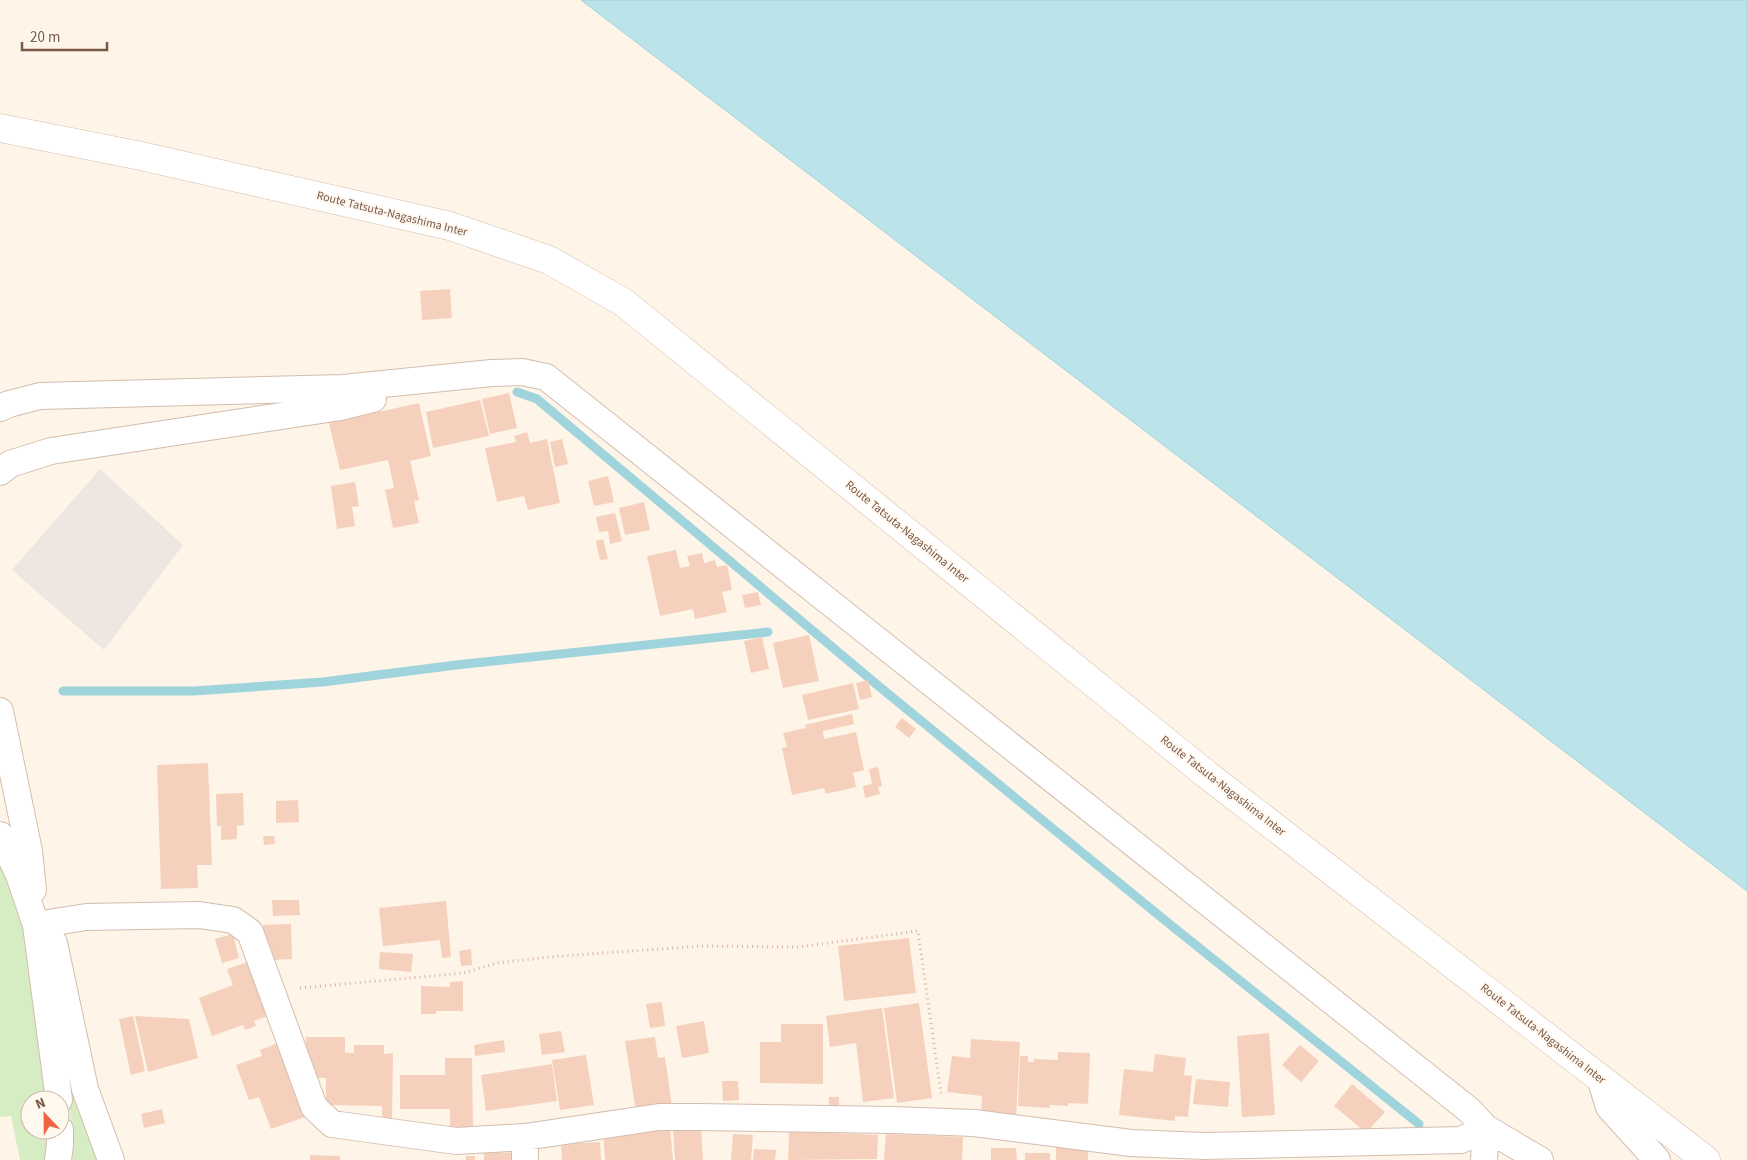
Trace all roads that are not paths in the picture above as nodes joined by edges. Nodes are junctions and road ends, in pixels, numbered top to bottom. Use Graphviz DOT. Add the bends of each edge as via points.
graph roads {
  1 [pos="0,128"];
  2 [pos="492,373"];
  3 [pos="0,408"];
  4 [pos="0,472"];
  5 [pos="0,711"];
  6 [pos="0,835"];
  7 [pos="36,925"];
  8 [pos="1600,1078"];
  9 [pos="58,1090"];
  10 [pos="1486,1128"];
  11 [pos="60,1140"];
  12 [pos="525,1148"];
  13 [pos="58,1160"];
  14 [pos="111,1160"];
  15 [pos="1484,1160"];
  16 [pos="1540,1160"];
  17 [pos="1657,1160"];
  18 [pos="1706,1160"];
  1 -- 8 [label="main road, Route Tatsuta-Nagashima Inter" via="141,156 450,226 549,260 623,302 1206,774"];
  2 -- 3 [label="street" via="343,388 40,396"];
  2 -- 4 [label="street" via="341,406 50,451 10,464"];
  2 -- 10 [label="street" via="522,372 546,377 1470,1110"];
  5 -- 7 [label="street" via="29,850"];
  6 -- 7 [label="street" via="19,875"];
  7 -- 9 [label="street"];
  7 -- 12 [label="street" via="86,917 199,916 234,920 250,932 314,1107 332,1124"];
  7 -- 14 [label="street" via="54,942 86,1088"];
  8 -- 17 [label="street" via="1610,1107"];
  8 -- 18 [label="main road, Route Tatsuta-Nagashima Inter"];
  10 -- 12 [label="street" via="1461,1140 1204,1146 1131,1143 974,1123 659,1117"];
  10 -- 15 [label="street"];
  10 -- 16 [label="street"];
  11 -- 13 [label="street"];
}
